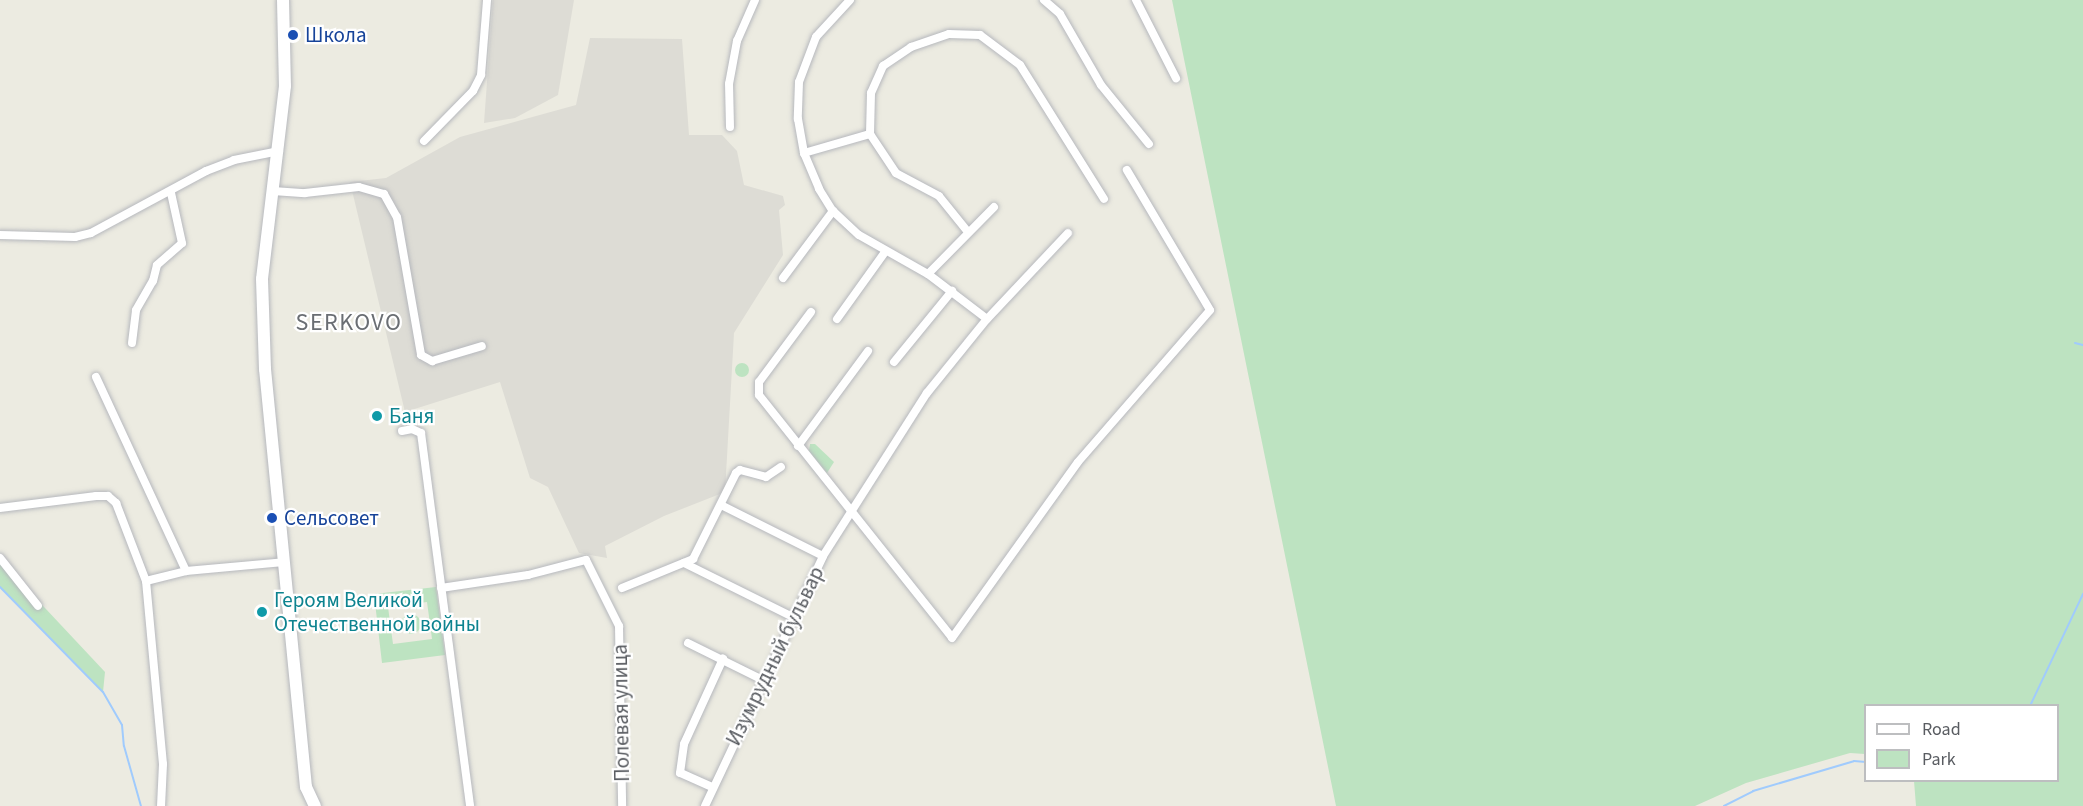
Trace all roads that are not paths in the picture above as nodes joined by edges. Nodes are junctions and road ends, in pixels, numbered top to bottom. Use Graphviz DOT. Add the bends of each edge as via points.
graph roads {
  1 [pos="283,0"];
  2 [pos="487,0"];
  3 [pos="755,0"];
  4 [pos="850,0"];
  5 [pos="1044,0"];
  6 [pos="1136,0"];
  7 [pos="1176,78"];
  8 [pos="730,127"];
  9 [pos="870,134"];
  10 [pos="424,141"];
  11 [pos="1149,144"];
  12 [pos="279,151"];
  13 [pos="804,153"];
  14 [pos="1127,170"];
  15 [pos="273,191"];
  16 [pos="171,193"];
  17 [pos="1104,199"];
  18 [pos="994,207"];
  19 [pos="833,211"];
  20 [pos="968,232"];
  21 [pos="1068,233"];
  22 [pos="0,235"];
  23 [pos="885,252"];
  24 [pos="928,274"];
  25 [pos="783,279"];
  26 [pos="952,291"];
  27 [pos="811,312"];
  28 [pos="837,319"];
  29 [pos="987,319"];
  30 [pos="132,343"];
  31 [pos="482,346"];
  32 [pos="868,351"];
  33 [pos="894,362"];
  34 [pos="96,377"];
  35 [pos="402,431"];
  36 [pos="798,446"];
  37 [pos="781,467"];
  38 [pos="721,505"];
  39 [pos="0,508"];
  40 [pos="853,510"];
  41 [pos="823,556"];
  42 [pos="0,558"];
  43 [pos="284,562"];
  44 [pos="684,563"];
  45 [pos="186,571"];
  46 [pos="146,581"];
  47 [pos="441,588"];
  48 [pos="622,588"];
  49 [pos="38,606"];
  50 [pos="793,617"];
  51 [pos="688,643"];
  52 [pos="723,659"];
  53 [pos="763,680"];
  54 [pos="712,787"];
  55 [pos="311,803"];
  56 [pos="161,806"];
  57 [pos="470,806"];
  58 [pos="622,806"];
  59 [pos="705,806"];
  1 -- 12 [label="main road" via="286,57"];
  2 -- 10 [label="street" via="481,75 473,91"];
  3 -- 8 [label="street" via="737,41 729,84"];
  4 -- 13 [label="street" via="816,37 799,82 798,118"];
  5 -- 11 [label="street" via="1060,14 1101,85"];
  6 -- 7 [label="street"];
  9 -- 13 [label="street"];
  9 -- 17 [label="street" via="871,93 883,66 911,47 949,34 980,35 1020,66"];
  9 -- 20 [label="street" via="896,173 939,196"];
  12 -- 15 [label="main road"];
  12 -- 16 [label="street" via="234,160"];
  13 -- 19 [label="street"];
  14 -- 40 [label="street" via="1210,310 1078,462 952,638"];
  15 -- 31 [label="street" via="305,193 359,187 384,194 397,217 421,355 432,361"];
  15 -- 43 [label="main road" via="262,290 264,369"];
  16 -- 22 [label="street" via="91,233 75,237"];
  16 -- 30 [label="street" via="183,233 182,243 157,265 153,281 136,310"];
  18 -- 20 [label="street"];
  19 -- 23 [label="street"];
  19 -- 25 [label="street"];
  20 -- 24 [label="street"];
  21 -- 29 [label="street, Изумрудный бульвар"];
  23 -- 24 [label="street"];
  23 -- 28 [label="street"];
  24 -- 26 [label="street"];
  26 -- 29 [label="street"];
  26 -- 33 [label="street"];
  27 -- 36 [label="street" via="759,382 758,389"];
  29 -- 40 [label="street, Изумрудный бульвар" via="927,393"];
  32 -- 36 [label="street"];
  34 -- 45 [label="street"];
  35 -- 47 [label="street" via="412,429 421,433"];
  36 -- 40 [label="street"];
  37 -- 38 [label="street" via="763,478 740,470"];
  38 -- 41 [label="street"];
  38 -- 44 [label="street" via="693,559"];
  39 -- 46 [label="street" via="108,496 116,503"];
  40 -- 41 [label="street, Изумрудный бульвар"];
  41 -- 50 [label="street, Изумрудный бульвар"];
  42 -- 49 [label="street"];
  43 -- 45 [label="street"];
  43 -- 55 [label="main road"];
  44 -- 48 [label="street"];
  44 -- 50 [label="street"];
  45 -- 46 [label="street"];
  46 -- 56 [label="street" via="163,764"];
  47 -- 57 [label="street"];
  47 -- 58 [label="street, Полевая улица" via="528,575 586,560 619,626"];
  50 -- 53 [label="street, Изумрудный бульвар"];
  51 -- 52 [label="street"];
  52 -- 53 [label="street"];
  52 -- 54 [label="street" via="684,744 680,773"];
  53 -- 54 [label="street, Изумрудный бульвар"];
  54 -- 59 [label="street, Изумрудный бульвар"];
}
